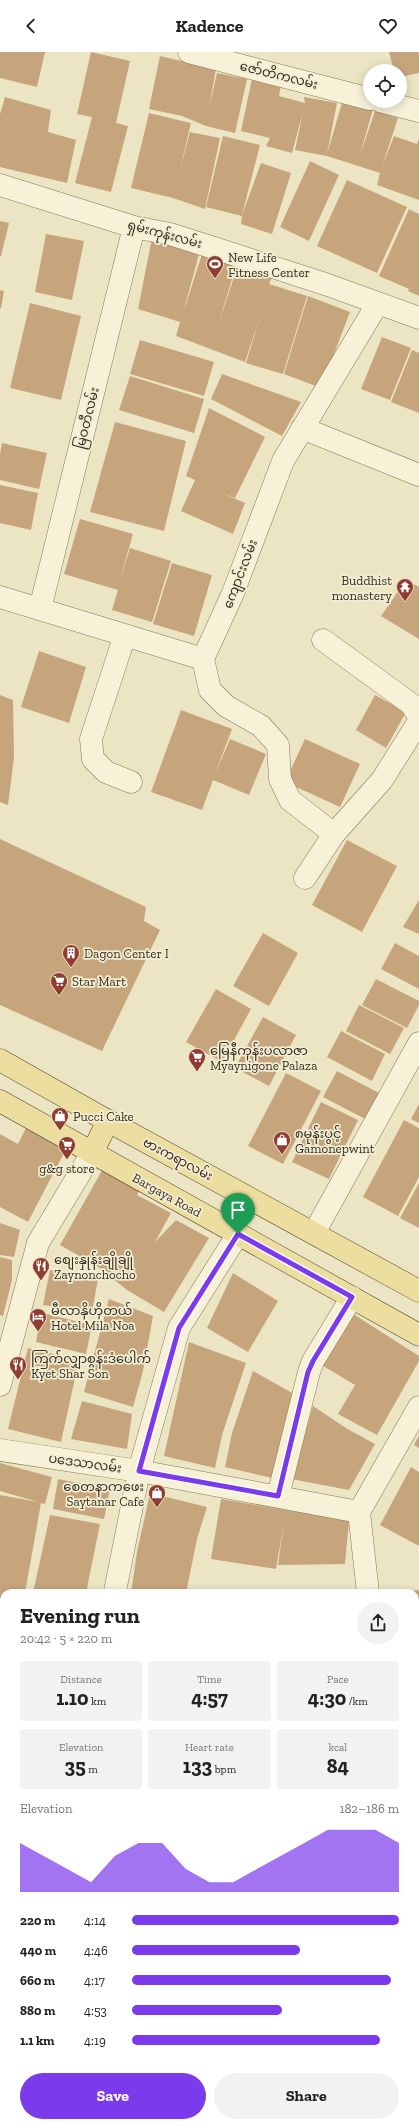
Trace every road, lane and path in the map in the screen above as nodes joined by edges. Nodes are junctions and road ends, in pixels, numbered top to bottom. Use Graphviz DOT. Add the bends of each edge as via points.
graph roads {
  1 [pos="189,52"];
  2 [pos="363,96"];
  3 [pos="407,108"];
  4 [pos="419,111"];
  5 [pos="0,185"];
  6 [pos="134,227"];
  7 [pos="378,303"];
  8 [pos="419,318"];
  9 [pos="302,428"];
  10 [pos="419,475"];
  11 [pos="0,597"];
  12 [pos="40,609"];
  13 [pos="125,635"];
  14 [pos="323,640"];
  15 [pos="203,659"];
  16 [pos="419,717"];
  17 [pos="419,721"];
  18 [pos="131,782"];
  19 [pos="334,834"];
  20 [pos="305,878"];
  21 [pos="419,1043"];
  22 [pos="0,1060"];
  23 [pos="0,1101"];
  24 [pos="108,1121"];
  25 [pos="92,1153"];
  26 [pos="314,1233"];
  27 [pos="238,1234"];
  28 [pos="419,1291"];
  29 [pos="352,1297"];
  30 [pos="419,1335"];
  31 [pos="0,1385"];
  32 [pos="419,1407"];
  33 [pos="0,1450"];
  34 [pos="139,1471"];
  35 [pos="278,1496"];
  36 [pos="359,1512"];
  37 [pos="115,1589"];
  38 [pos="368,1589"];
  1 -- 2 [label="street, ဇော်တိကလမ်း"];
  3 -- 4 [label="street"];
  5 -- 6 [label="street, ရှမ်းကုန်းလမ်း"];
  6 -- 7 [label="street, ရှမ်းကုန်းလမ်း" via="170,234"];
  6 -- 12 [label="street, မြဝတီလမ်း"];
  7 -- 8 [label="street, ရှမ်းကုန်းလမ်း"];
  7 -- 9 [label="street, ကျောင်းလမ်း"];
  9 -- 10 [label="street"];
  9 -- 15 [label="street, ကျောင်းလမ်း" via="282,461 233,592"];
  11 -- 12 [label="street"];
  12 -- 13 [label="street"];
  13 -- 15 [label="street"];
  13 -- 18 [label="street" via="91,739 93,759 106,772"];
  14 -- 16 [label="street" via="411,704"];
  15 -- 19 [label="street" via="210,690 226,706 261,726 278,745 280,779 290,800"];
  17 -- 19 [label="street" via="382,780"];
  19 -- 20 [label="street"];
  21 -- 26 [label="street"];
  22 -- 24 [label="main road, ဗားကရာလမ်း"];
  23 -- 25 [label="main road, Bargaya Road"];
  24 -- 25 [label="main road"];
  24 -- 26 [label="main road, ဗားကရာလမ်း"];
  25 -- 27 [label="main road, Bargaya Road"];
  25 -- 31 [label="street" via="38,1243"];
  26 -- 28 [label="main road, ဗားကရာလမ်း"];
  27 -- 29 [label="main road, Bargaya Road"];
  27 -- 34 [label="street" via="179,1328"];
  29 -- 30 [label="main road, Bargaya Road"];
  29 -- 35 [label="street" via="308,1372"];
  32 -- 36 [label="street"];
  33 -- 34 [label="street, ပဒေသာလမ်း"];
  34 -- 35 [label="street, ပဒေသာလမ်း"];
  34 -- 37 [label="street"];
  35 -- 36 [label="street, ပဒေသာလမ်း"];
  36 -- 38 [label="street"];
}
